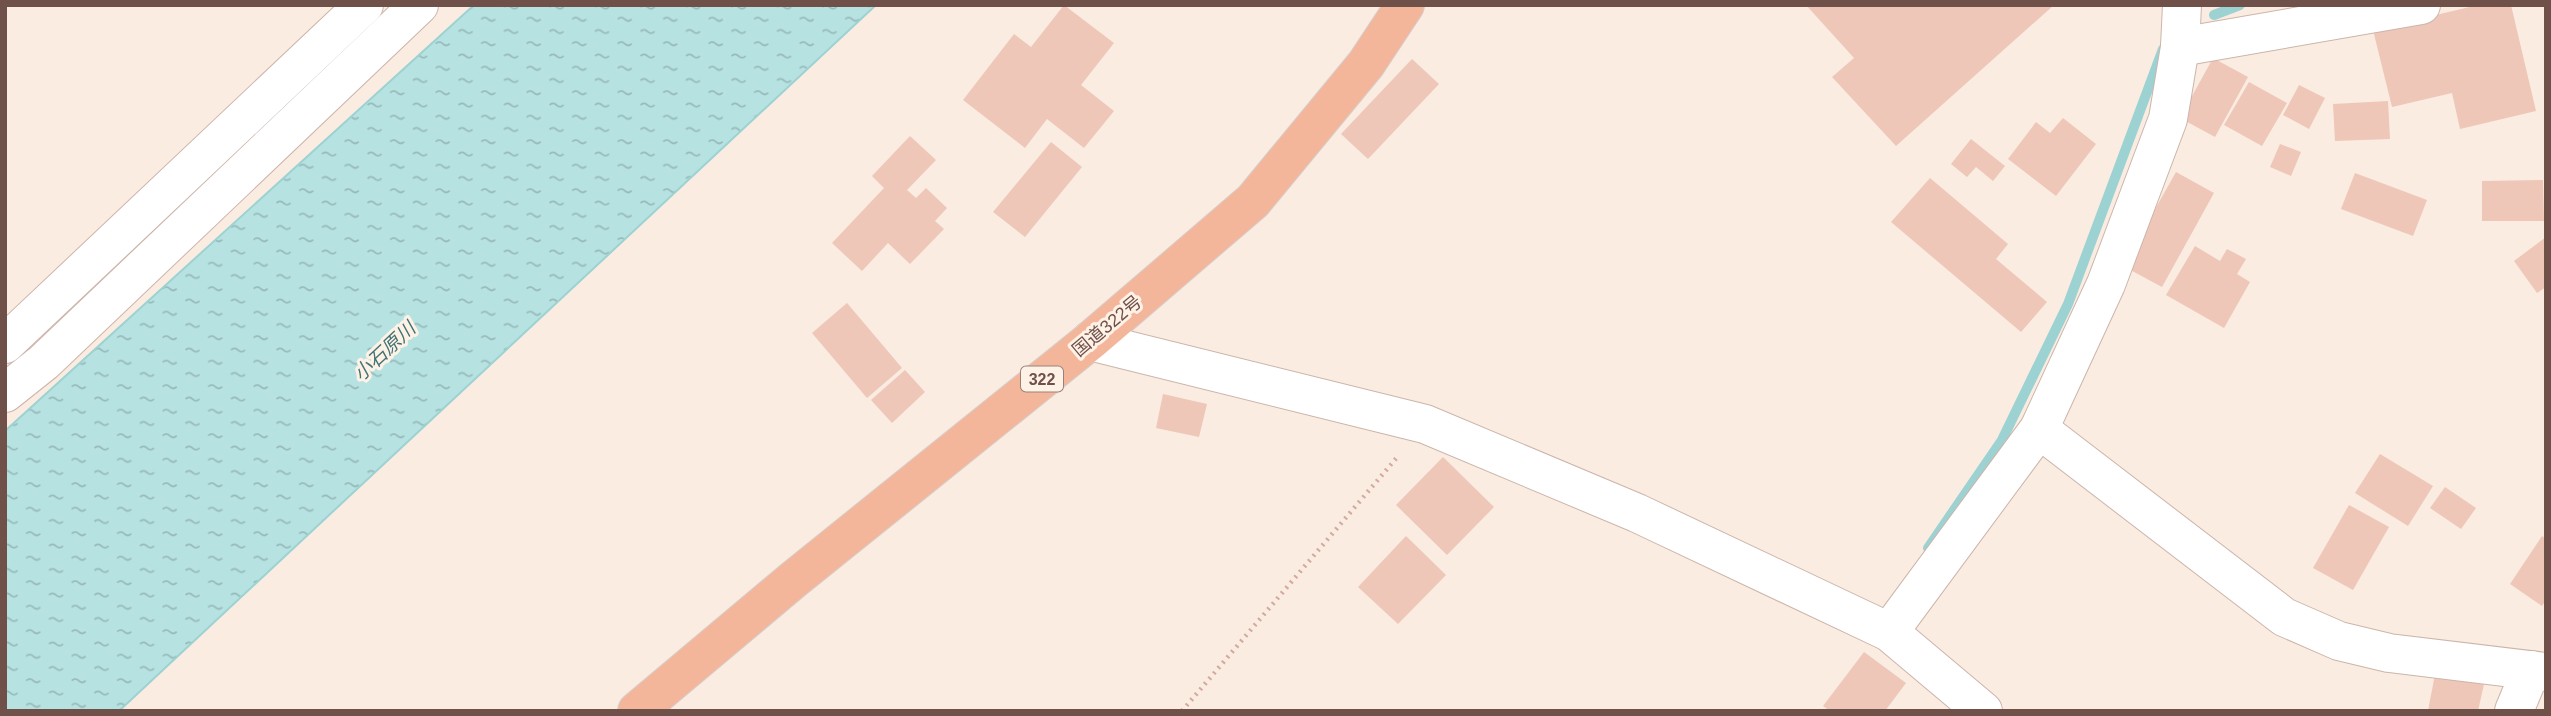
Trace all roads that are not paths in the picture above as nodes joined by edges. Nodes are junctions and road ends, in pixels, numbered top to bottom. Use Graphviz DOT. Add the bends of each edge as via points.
graph roads {
  1 [pos="364,5"];
  2 [pos="419,5"];
  3 [pos="1405,5"];
  4 [pos="2182,5"];
  5 [pos="2421,5"];
  6 [pos="2180,47"];
  7 [pos="11,327"];
  8 [pos="1090,341"];
  9 [pos="5,393"];
  10 [pos="2039,429"];
  11 [pos="1889,632"];
  12 [pos="2538,671"];
  13 [pos="637,711"];
  14 [pos="1983,711"];
  15 [pos="2514,711"];
  1 -- 7 [label="street"];
  2 -- 9 [label="street" via="44,362"];
  3 -- 8 [label="highway, 国道322号 / 322" via="1366,64 1253,201"];
  4 -- 6 [label="street"];
  5 -- 6 [label="street"];
  6 -- 10 [label="street" via="2168,120 2106,284"];
  8 -- 11 [label="street" via="1425,424 1637,513"];
  8 -- 13 [label="highway, 国道322号 / 322"];
  10 -- 11 [label="street"];
  10 -- 12 [label="street" via="2284,617 2339,641 2389,653"];
  11 -- 14 [label="street"];
  12 -- 15 [label="street"];
}
